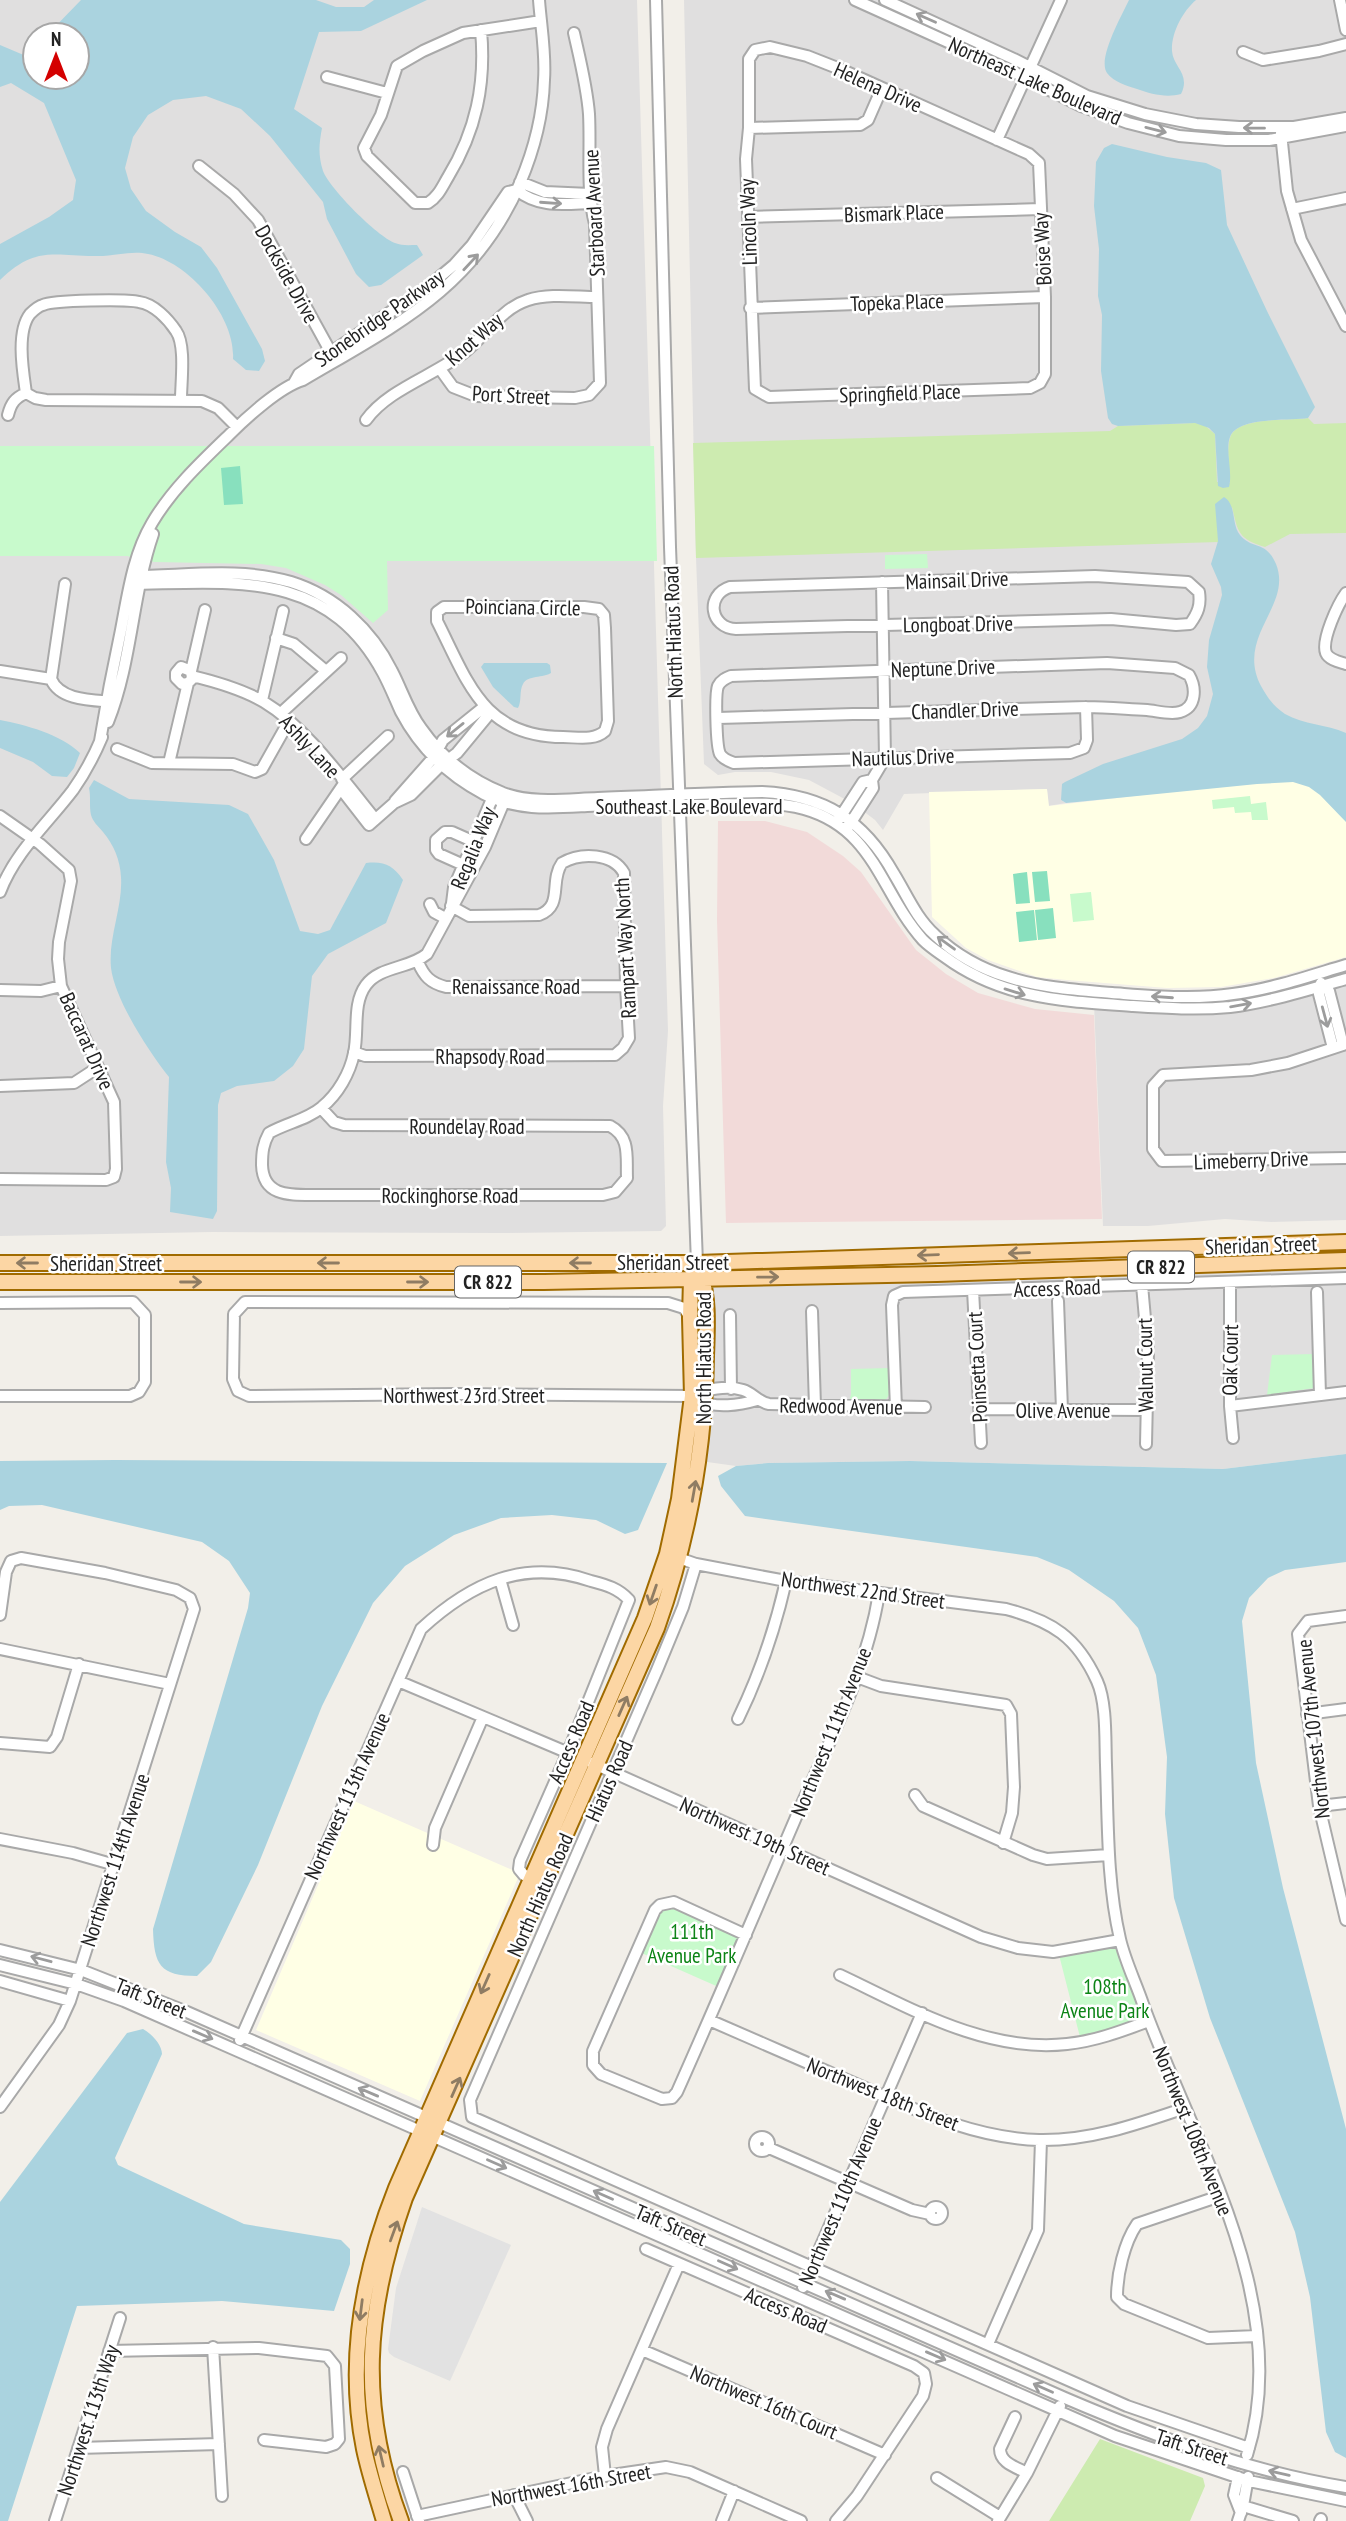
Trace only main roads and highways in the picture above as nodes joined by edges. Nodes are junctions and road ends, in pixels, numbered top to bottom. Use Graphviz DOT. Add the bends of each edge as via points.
graph roads {
  1 [pos="1346,1242"];
  2 [pos="1315,1243"];
  3 [pos="974,1254"];
  4 [pos="1346,1260"];
  5 [pos="1316,1261"];
  6 [pos="0,1263"];
  7 [pos="697,1263"];
  8 [pos="975,1273"];
  9 [pos="697,1279"];
  10 [pos="0,1282"];
  11 [pos="673,1556"];
  12 [pos="590,1762"];
  13 [pos="471,2035"];
  14 [pos="365,2382"];
  15 [pos="384,2521"];
  16 [pos="401,2521"];
  1 -- 2 [label="main road, Sheridan Street / CR 822"];
  2 -- 3 [label="main road, Sheridan Street / CR 822, one-way"];
  2 -- 5 [label="main road"];
  3 -- 7 [label="main road, Sheridan Street / CR 822, one-way"];
  3 -- 8 [label="main road"];
  4 -- 5 [label="main road, Sheridan Street / CR 822"];
  5 -- 8 [label="main road, Sheridan Street / CR 822"];
  7 -- 6 [label="main road, Sheridan Street / CR 822, one-way"];
  7 -- 9 [label="main road, North Hiatus Road"];
  9 -- 8 [label="main road, Sheridan Street / CR 822, one-way"];
  10 -- 9 [label="main road, Sheridan Street / CR 822, one-way"];
  9 -- 11 [label="main road, North Hiatus Road" via="690,1318 692,1396"];
  11 -- 9 [label="main road, North Hiatus Road, one-way" via="701,1453 706,1397 707,1320"];
  11 -- 12 [label="main road, North Hiatus Road" via="657,1628"];
  12 -- 13 [label="main road, North Hiatus Road"];
  12 -- 13 [label="main road, North Hiatus Road, one-way" via="532,1879"];
  13 -- 14 [label="main road, North Hiatus Road" via="431,2127 389,2244"];
  14 -- 15 [label="main road, North Hiatus Road" via="364,2448"];
  16 -- 14 [label="main road, North Hiatus Road, one-way" via="387,2484"];
}
